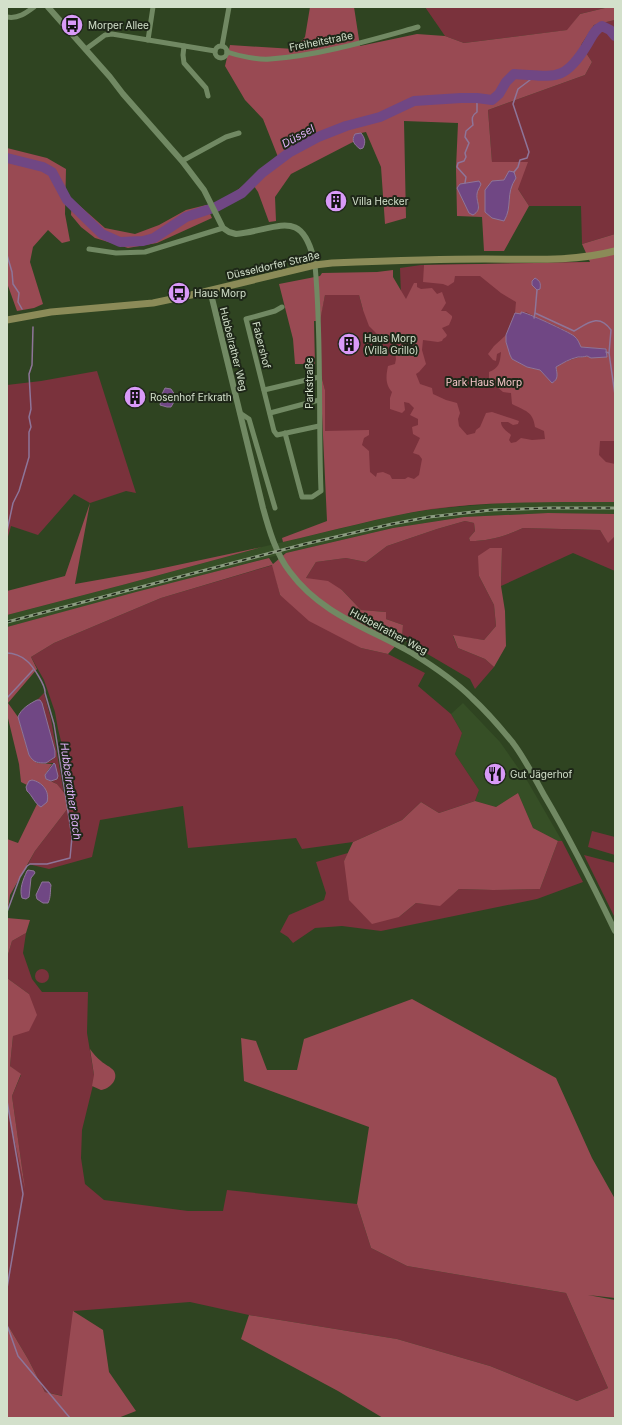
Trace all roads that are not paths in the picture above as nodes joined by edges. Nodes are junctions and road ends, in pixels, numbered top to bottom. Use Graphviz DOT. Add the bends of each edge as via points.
graph roads {
  1 [pos="34,7"];
  2 [pos="48,7"];
  3 [pos="153,7"];
  4 [pos="229,7"];
  5 [pos="7,17"];
  6 [pos="418,27"];
  7 [pos="148,40"];
  8 [pos="184,46"];
  9 [pos="222,46"];
  10 [pos="86,49"];
  11 [pos="216,51"];
  12 [pos="227,52"];
  13 [pos="208,96"];
  14 [pos="239,133"];
  15 [pos="182,161"];
  16 [pos="223,228"];
  17 [pos="89,249"];
  18 [pos="615,251"];
  19 [pos="315,265"];
  20 [pos="210,290"];
  21 [pos="282,308"];
  22 [pos="7,320"];
  23 [pos="319,377"];
  24 [pos="264,390"];
  25 [pos="319,400"];
  26 [pos="240,412"];
  27 [pos="270,413"];
  28 [pos="319,426"];
  29 [pos="285,433"];
  30 [pos="274,508"];
  31 [pos="615,931"];
  1 -- 5 [label="street" via="22,16"];
  2 -- 10 [label="street"];
  3 -- 7 [label="street"];
  4 -- 9 [label="street"];
  6 -- 12 [label="street, Freiheitstraße" via="311,53 268,60"];
  7 -- 8 [label="street, Freiheitstraße"];
  7 -- 10 [label="street, Freiheitstraße" via="105,35"];
  8 -- 11 [label="street, Freiheitstraße"];
  8 -- 13 [label="street" via="184,63 206,88"];
  9 -- 11 [label="street"];
  9 -- 12 [label="street"];
  10 -- 15 [label="street"];
  11 -- 12 [label="street, Freiheitstraße" via="216,55 220,57 226,56"];
  14 -- 15 [label="street" via="226,137"];
  15 -- 16 [label="street" via="204,190"];
  16 -- 17 [label="street" via="145,252 116,253"];
  16 -- 19 [label="street" via="236,234 286,225 295,226 305,236"];
  18 -- 19 [label="main road, Düsseldorfer Straße" via="576,258 453,259"];
  19 -- 20 [label="main road, Düsseldorfer Straße"];
  19 -- 23 [label="street, Parkstraße"];
  20 -- 22 [label="main road, Düsseldorfer Straße" via="146,305 51,312"];
  20 -- 26 [label="street, Hubbelrather Weg"];
  21 -- 24 [label="street, Fabershof" via="246,319"];
  23 -- 24 [label="street"];
  23 -- 25 [label="street, Parkstraße"];
  24 -- 27 [label="street, Fabershof"];
  25 -- 27 [label="street"];
  25 -- 28 [label="street, Parkstraße"];
  26 -- 30 [label="street, Hubbelrather Weg" via="249,419"];
  26 -- 31 [label="street, Hubbelrather Weg" via="263,508 272,538 284,564 302,587 334,613 425,662 450,679 492,718 525,761 566,832"];
  27 -- 29 [label="street, Fabershof" via="277,435"];
  28 -- 29 [label="street"];
  28 -- 29 [label="street, Parkstraße" via="320,491 312,497 302,497"];
}
